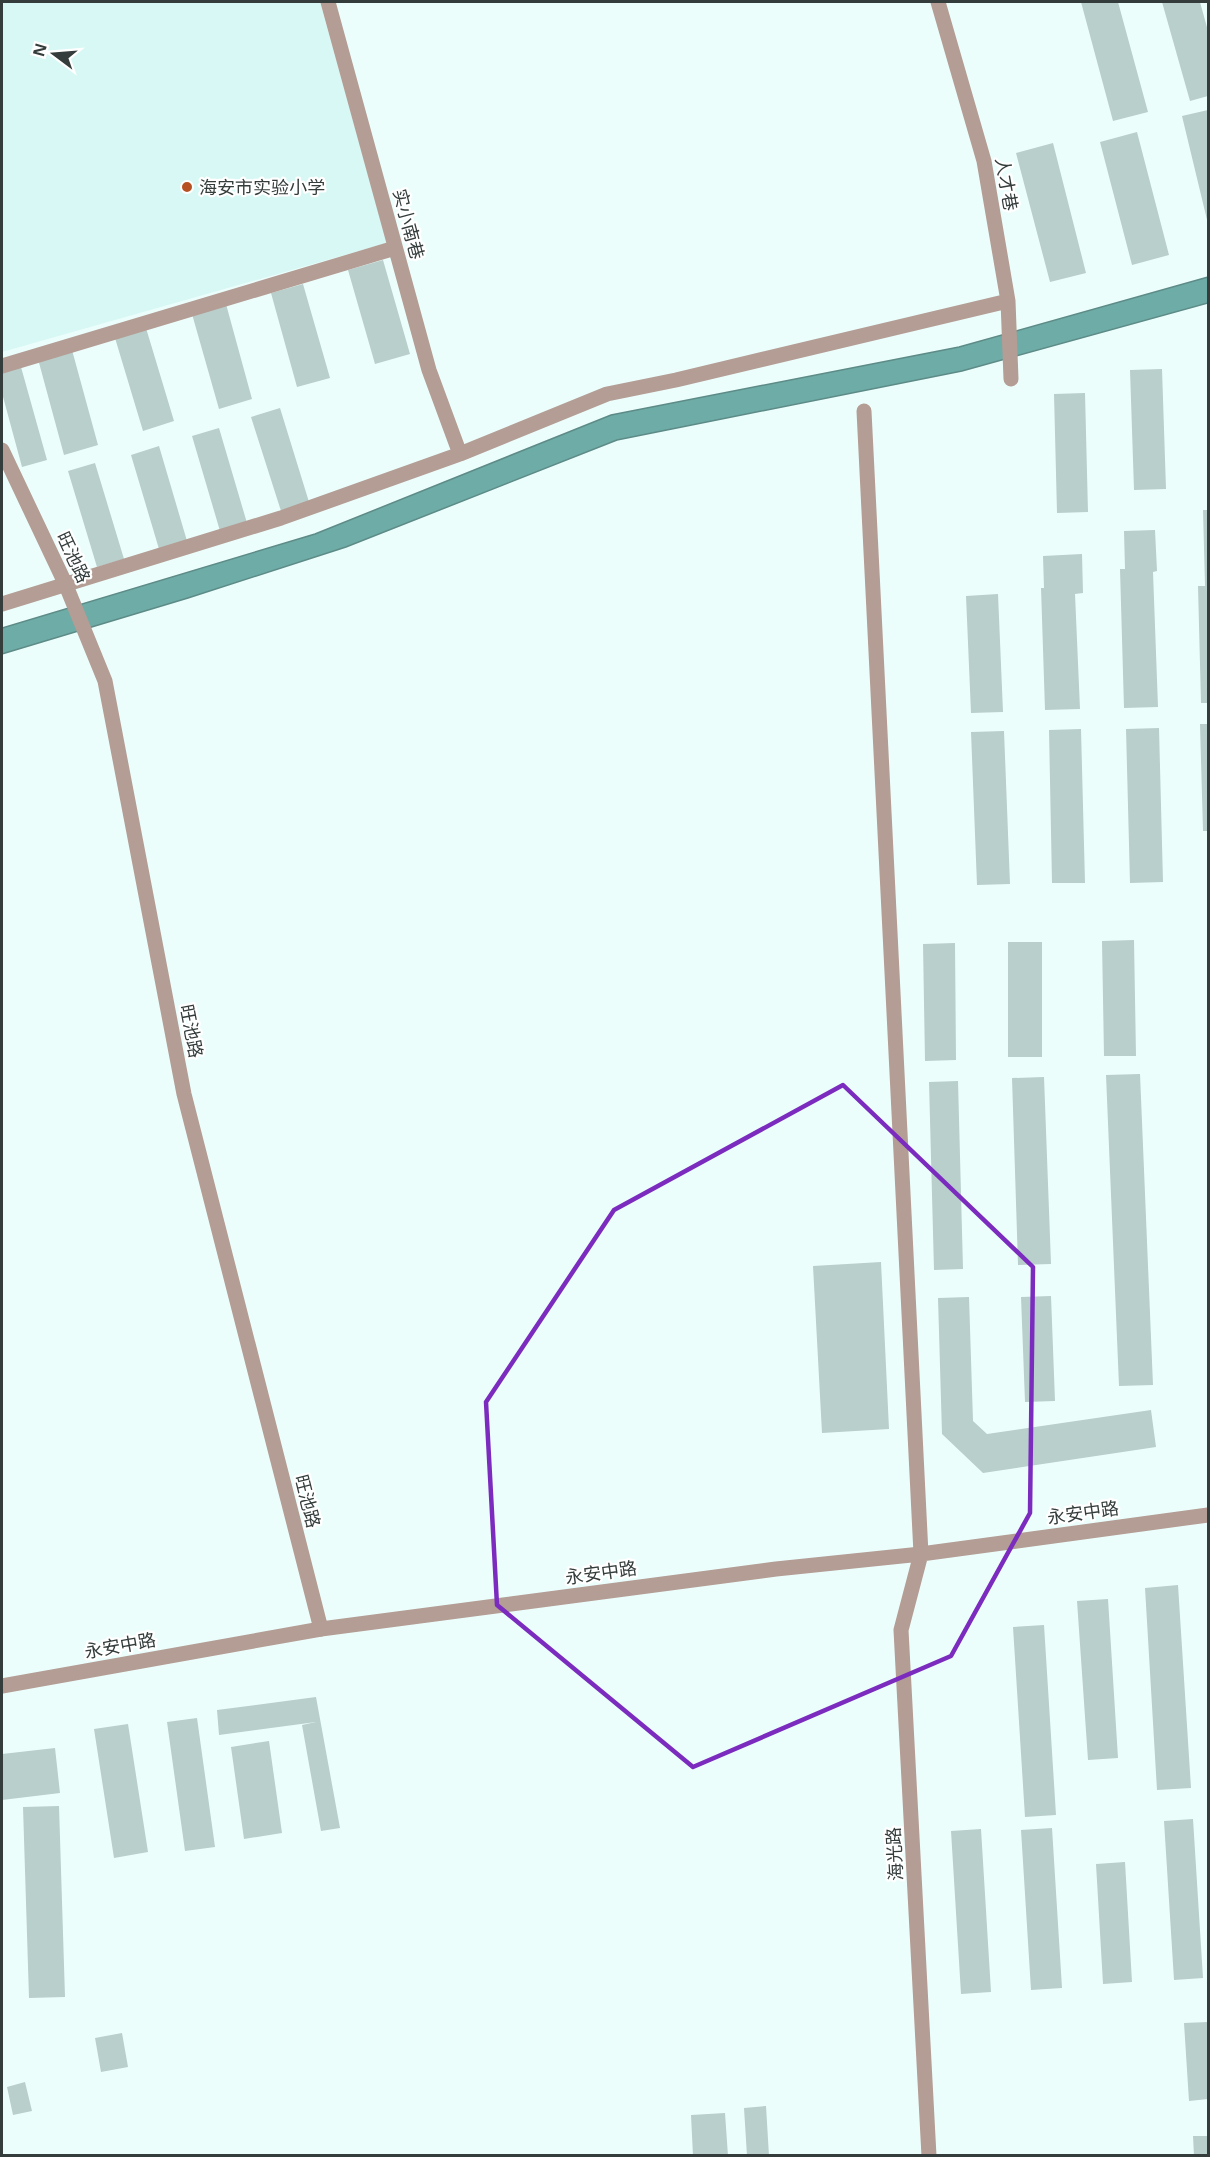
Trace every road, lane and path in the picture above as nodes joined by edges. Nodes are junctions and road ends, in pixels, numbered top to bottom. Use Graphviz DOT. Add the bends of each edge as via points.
graph roads {
  1 [pos="328,2"];
  2 [pos="938,2"];
  3 [pos="395,248"];
  4 [pos="1008,307"];
  5 [pos="2,366"];
  6 [pos="1011,375"];
  7 [pos="864,411"];
  8 [pos="2,450"];
  9 [pos="460,454"];
  10 [pos="65,583"];
  11 [pos="2,604"];
  12 [pos="1209,1515"];
  13 [pos="921,1554"];
  14 [pos="321,1629"];
  15 [pos="2,1686"];
  16 [pos="929,2156"];
  1 -- 3 [label="street, 实小南巷"];
  2 -- 4 [label="street, 人才巷" via="984,161"];
  3 -- 5 [label="street"];
  3 -- 9 [label="street, 实小南巷" via="429,370"];
  4 -- 6 [label="street, 人才巷"];
  4 -- 9 [label="street" via="607,394"];
  7 -- 13 [label="street, 海光路"];
  8 -- 10 [label="street, 旺池路"];
  9 -- 10 [label="street" via="281,518"];
  10 -- 11 [label="street"];
  10 -- 14 [label="street, 旺池路" via="105,681 184,1094"];
  12 -- 13 [label="street, 永安中路"];
  13 -- 14 [label="street, 永安中路" via="776,1569"];
  13 -- 16 [label="street, 海光路" via="901,1630"];
  14 -- 15 [label="street, 永安中路"];
}
